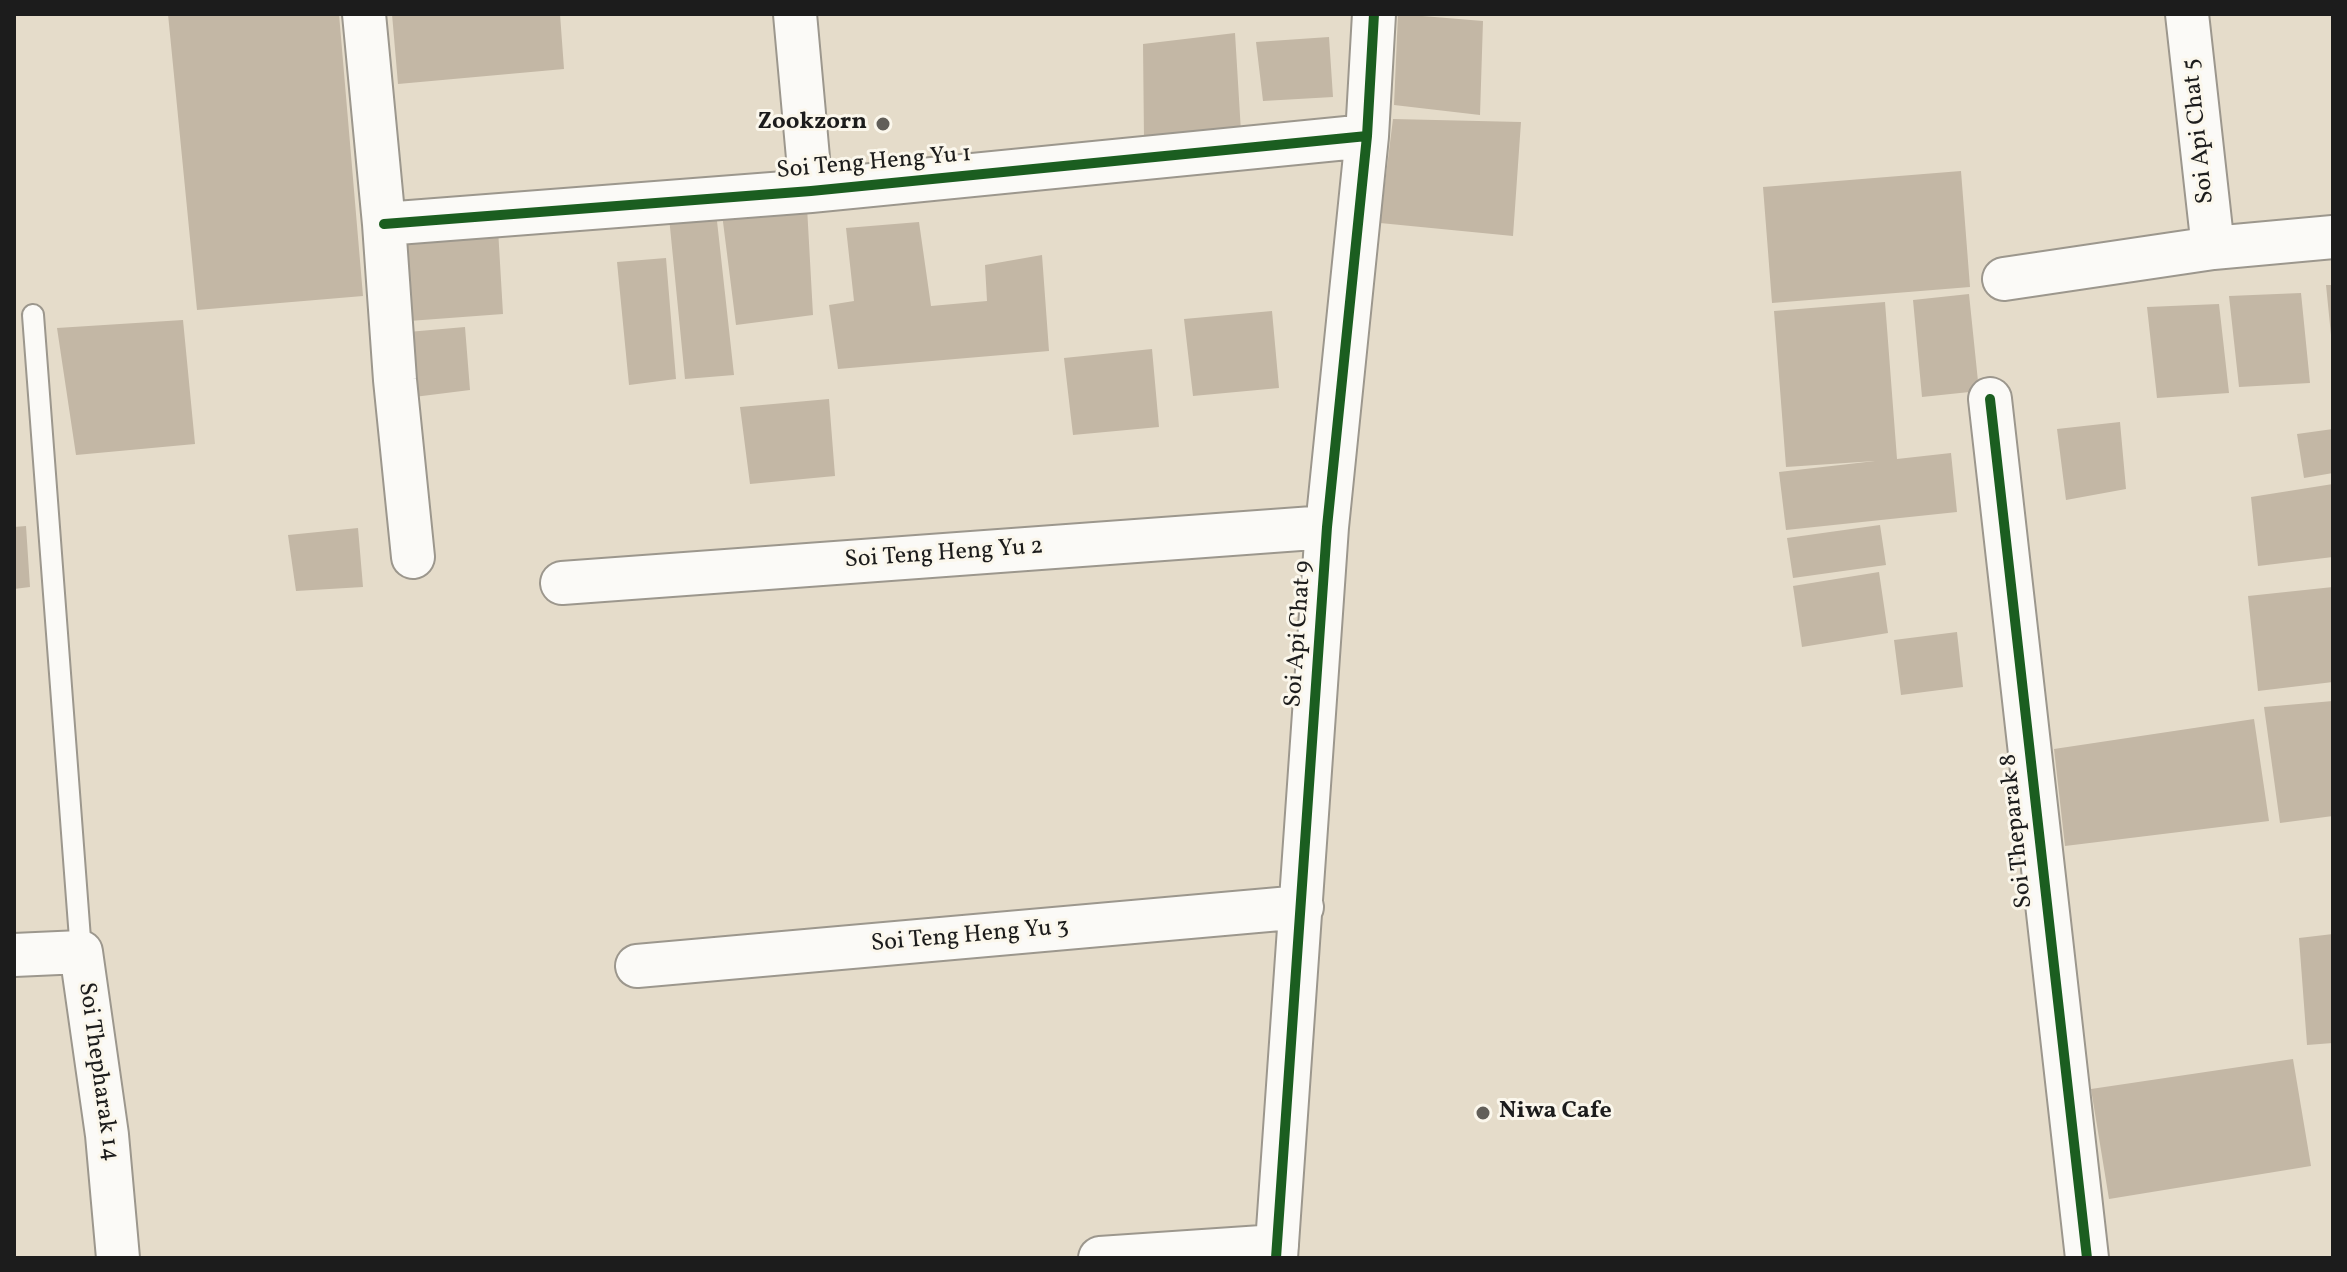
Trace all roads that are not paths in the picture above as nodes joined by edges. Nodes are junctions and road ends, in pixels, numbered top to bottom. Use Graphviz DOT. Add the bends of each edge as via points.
graph roads {
  1 [pos="364,14"];
  2 [pos="795,14"];
  3 [pos="1374,14"];
  4 [pos="2187,14"];
  5 [pos="1367,136"];
  6 [pos="811,191"];
  7 [pos="384,224"];
  8 [pos="2333,237"];
  9 [pos="2213,248"];
  10 [pos="2004,279"];
  11 [pos="33,315"];
  12 [pos="1990,399"];
  13 [pos="1327,527"];
  14 [pos="413,557"];
  15 [pos="562,583"];
  16 [pos="1302,907"];
  17 [pos="81,952"];
  18 [pos="14,955"];
  19 [pos="637,966"];
  20 [pos="1277,1252"];
  21 [pos="118,1258"];
  22 [pos="1100,1258"];
  23 [pos="2087,1258"];
  1 -- 7 [label="street"];
  2 -- 6 [label="street"];
  3 -- 5 [label="street, Soi Api Chat 9"];
  4 -- 9 [label="street, Soi Api Chat 5"];
  5 -- 6 [label="street, Soi Teng Heng Yu 1"];
  5 -- 13 [label="street, Soi Api Chat 9"];
  6 -- 7 [label="street, Soi Teng Heng Yu 1"];
  7 -- 14 [label="street"];
  8 -- 9 [label="street"];
  9 -- 10 [label="street"];
  11 -- 17 [label="lane"];
  12 -- 23 [label="street, Soi Theparak 8"];
  13 -- 15 [label="street, Soi Teng Heng Yu 2"];
  13 -- 16 [label="street, Soi Api Chat 9"];
  16 -- 19 [label="street, Soi Teng Heng Yu 3"];
  16 -- 20 [label="street, Soi Api Chat 9"];
  17 -- 18 [label="street, Soi Thepharak 14"];
  17 -- 21 [label="street, Soi Thepharak 14"];
  20 -- 22 [label="street"];
}
